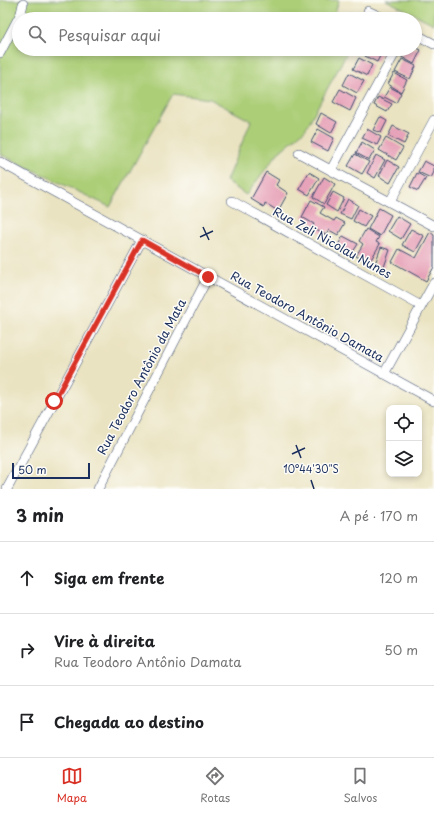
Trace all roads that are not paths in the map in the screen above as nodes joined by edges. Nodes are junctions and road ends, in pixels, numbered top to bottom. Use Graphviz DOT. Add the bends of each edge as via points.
graph roads {
  1 [pos="23,4"];
  2 [pos="22,12"];
  3 [pos="12,31"];
  4 [pos="422,38"];
  5 [pos="434,44"];
  6 [pos="0,53"];
  7 [pos="393,56"];
  8 [pos="434,120"];
  9 [pos="299,153"];
  10 [pos="0,162"];
  11 [pos="331,170"];
  12 [pos="232,201"];
  13 [pos="390,202"];
  14 [pos="434,226"];
  15 [pos="142,240"];
  16 [pos="208,277"];
  17 [pos="434,283"];
  18 [pos="421,306"];
  19 [pos="384,374"];
  20 [pos="434,401"];
  21 [pos="7,489"];
  22 [pos="98,489"];
  1 -- 2 [label="street"];
  3 -- 6 [label="street"];
  4 -- 5 [label="street"];
  7 -- 11 [label="street"];
  8 -- 13 [label="street"];
  9 -- 11 [label="street"];
  10 -- 15 [label="street, Rua Teodoro Antônio Damata"];
  11 -- 13 [label="street"];
  12 -- 18 [label="street, Rua Zeli Nicolau Nunes"];
  13 -- 14 [label="street"];
  15 -- 16 [label="street, Rua Teodoro Antônio Damata"];
  15 -- 21 [label="street"];
  16 -- 19 [label="street, Rua Teodoro Antônio Damata"];
  16 -- 22 [label="street, Rua Teodoro Antônio da Mata"];
  17 -- 18 [label="street"];
  18 -- 19 [label="street"];
  19 -- 20 [label="street, Rua Teodoro Antônio Damata"];
}
